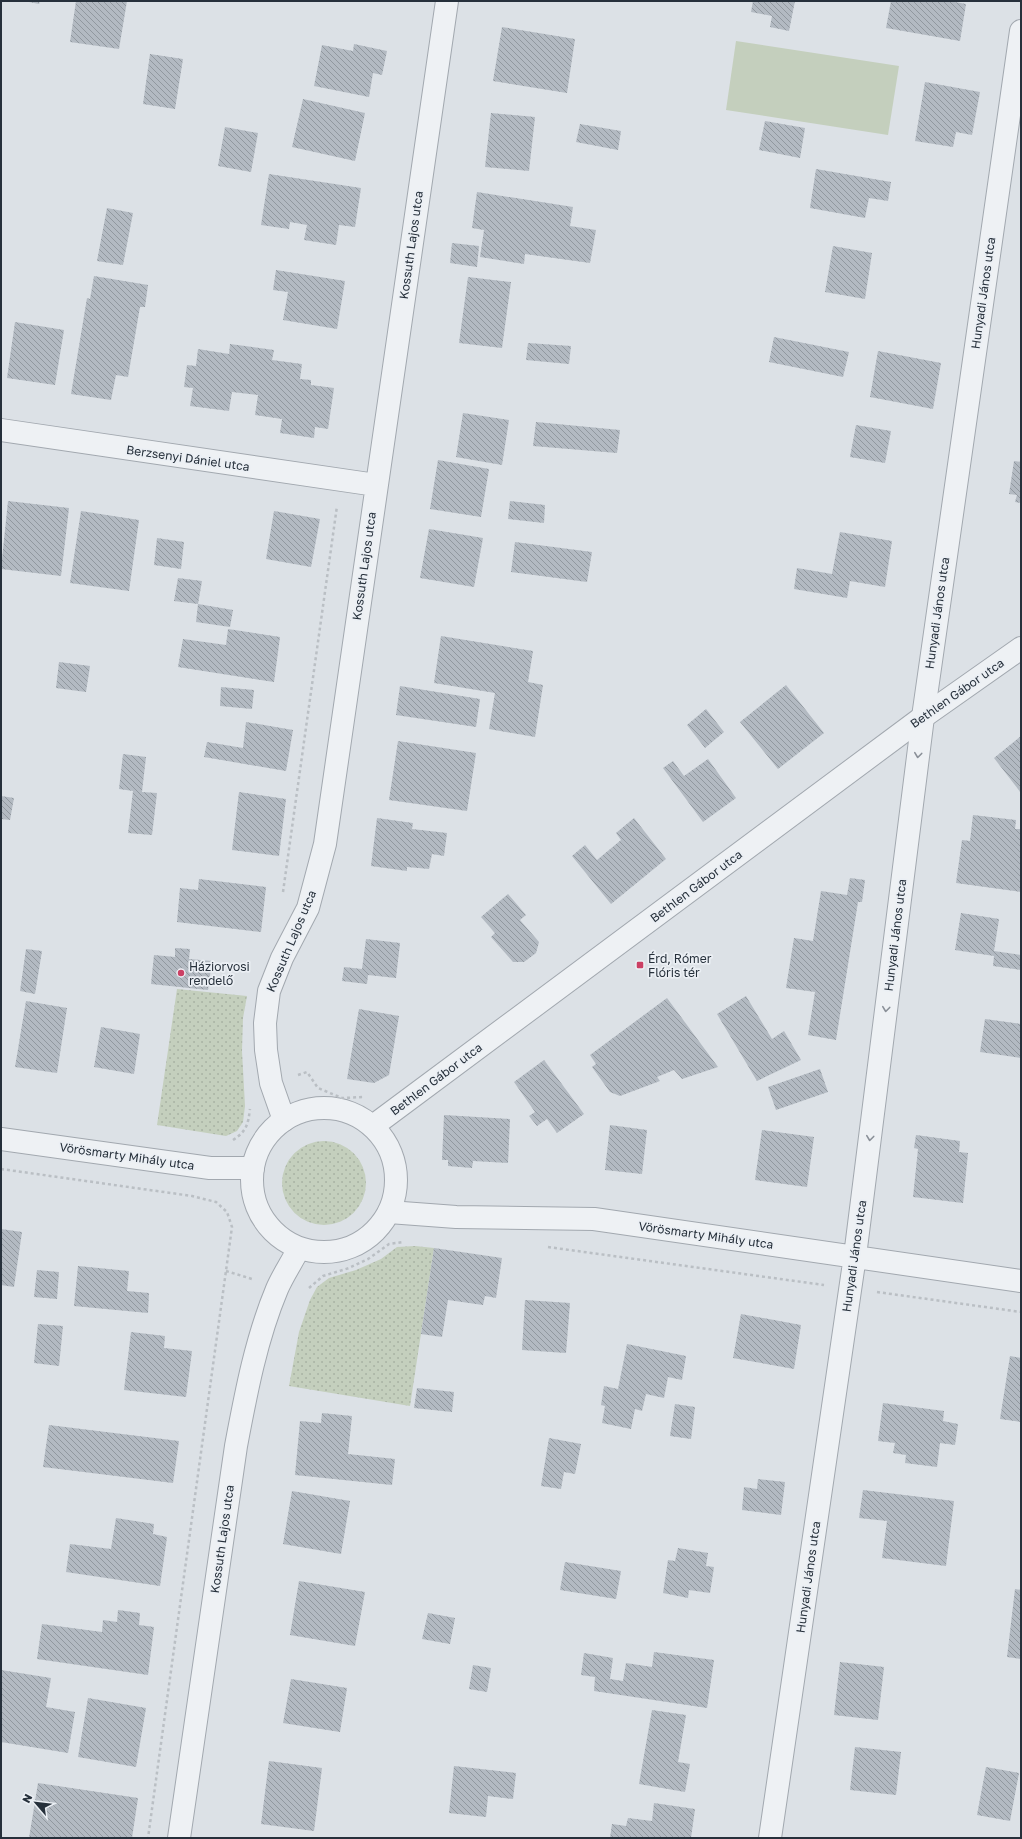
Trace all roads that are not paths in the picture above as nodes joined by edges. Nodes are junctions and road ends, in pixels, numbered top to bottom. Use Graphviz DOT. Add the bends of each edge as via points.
graph roads {
  1 [pos="447,1"];
  2 [pos="1021,31"];
  3 [pos="1,430"];
  4 [pos="376,485"];
  5 [pos="1021,648"];
  6 [pos="923,717"];
  7 [pos="284,1120"];
  8 [pos="373,1126"];
  9 [pos="1,1139"];
  10 [pos="253,1168"];
  11 [pos="389,1212"];
  12 [pos="299,1248"];
  13 [pos="855,1256"];
  14 [pos="1021,1281"];
  15 [pos="179,1838"];
  16 [pos="770,1838"];
  1 -- 4 [label="street, Kossuth Lajos utca"];
  2 -- 6 [label="street, Hunyadi János utca"];
  3 -- 4 [label="street, Berzsenyi Dániel utca"];
  4 -- 7 [label="street, Kossuth Lajos utca" via="325,844 308,908 282,958 269,990 265,1023 266,1050 271,1082"];
  5 -- 6 [label="street, Bethlen Gábor utca"];
  6 -- 8 [label="street, Bethlen Gábor utca"];
  6 -- 13 [label="street, Hunyadi János utca, one-way"];
  7 -- 8 [label="street" via="306,1110 330,1108 353,1113"];
  7 -- 10 [label="street" via="270,1132 259,1149"];
  8 -- 11 [label="street" via="387,1144 395,1166 396,1189"];
  9 -- 10 [label="street, Vörösmarty Mihály utca" via="210,1168"];
  10 -- 12 [label="street" via="253,1193 262,1216 277,1235"];
  11 -- 12 [label="street" via="377,1230 361,1243 341,1251 320,1252"];
  11 -- 13 [label="street, Vörösmarty Mihály utca" via="456,1217 594,1218"];
  12 -- 15 [label="street, Kossuth Lajos utca" via="278,1287 258,1346 234,1453"];
  13 -- 14 [label="street, Vörösmarty Mihály utca"];
  13 -- 16 [label="street, Hunyadi János utca"];
}
